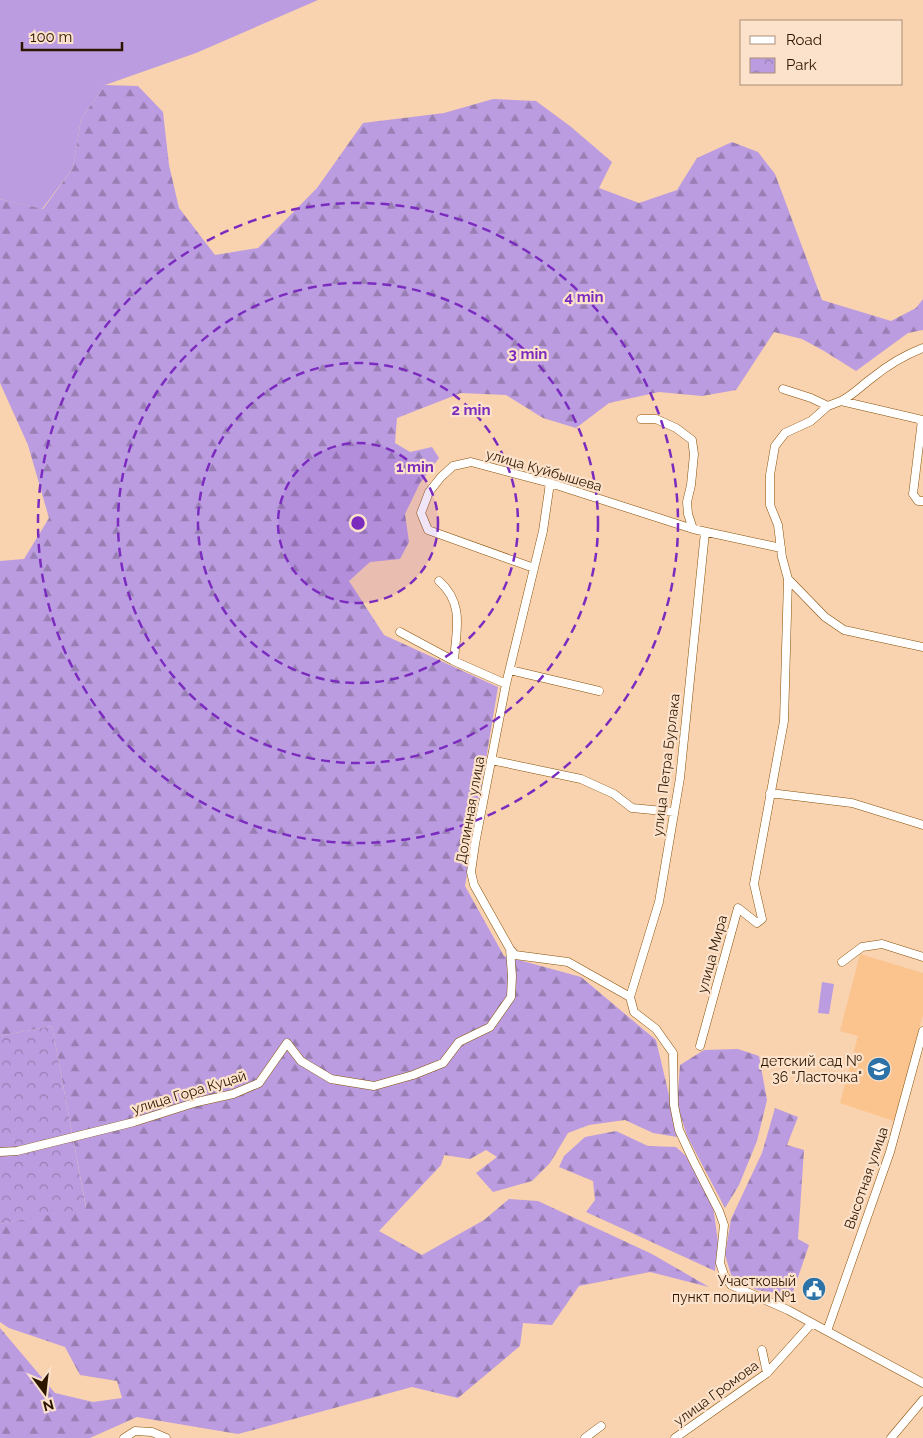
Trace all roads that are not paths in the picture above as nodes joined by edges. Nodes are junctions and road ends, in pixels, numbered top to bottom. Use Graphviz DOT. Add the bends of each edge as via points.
graph roads {
  1 [pos="923,348"];
  2 [pos="783,389"];
  3 [pos="841,401"];
  4 [pos="828,406"];
  5 [pos="641,419"];
  6 [pos="922,420"];
  7 [pos="550,483"];
  8 [pos="923,501"];
  9 [pos="692,529"];
  10 [pos="705,532"];
  11 [pos="781,548"];
  12 [pos="534,568"];
  13 [pos="788,579"];
  14 [pos="439,581"];
  15 [pos="400,632"];
  16 [pos="923,647"];
  17 [pos="454,661"];
  18 [pos="510,670"];
  19 [pos="506,684"];
  20 [pos="599,691"];
  21 [pos="491,760"];
  22 [pos="770,793"];
  23 [pos="674,812"];
  24 [pos="923,825"];
  25 [pos="510,949"];
  26 [pos="923,957"];
  27 [pos="842,962"];
  28 [pos="630,996"];
  29 [pos="923,1031"];
  30 [pos="700,1046"];
  31 [pos="0,1152"];
  32 [pos="812,1323"];
  33 [pos="826,1331"];
  34 [pos="762,1350"];
  35 [pos="767,1372"];
  36 [pos="923,1383"];
  37 [pos="923,1400"];
  38 [pos="601,1426"];
  39 [pos="124,1438"];
  40 [pos="166,1438"];
  41 [pos="585,1438"];
  42 [pos="675,1438"];
  43 [pos="891,1438"];
  1 -- 3 [label="street" via="904,356"];
  2 -- 4 [label="street"];
  3 -- 4 [label="street"];
  3 -- 6 [label="street"];
  4 -- 11 [label="street" via="811,421 785,433 775,446 770,474 770,505 778,525"];
  5 -- 9 [label="street" via="656,419 692,440 694,454 687,502"];
  6 -- 8 [label="street" via="913,494 918,501"];
  7 -- 9 [label="street, улица Куйбышева"];
  7 -- 12 [label="street, Долинная улица"];
  7 -- 12 [label="street, улица Куйбышева" via="471,462 453,466 429,492 421,513 428,530"];
  9 -- 10 [label="street, улица Куйбышева"];
  10 -- 11 [label="street, улица Куйбышева"];
  10 -- 23 [label="street, улица Петра Бурлака"];
  11 -- 13 [label="street"];
  12 -- 18 [label="street, Долинная улица"];
  13 -- 16 [label="street" via="825,617 844,630"];
  13 -- 22 [label="street, улица Мира" via="784,721"];
  14 -- 17 [label="street" via="450,591 456,606"];
  15 -- 17 [label="street"];
  17 -- 19 [label="street"];
  18 -- 19 [label="street, Долинная улица"];
  18 -- 20 [label="street"];
  19 -- 21 [label="street, Долинная улица"];
  21 -- 23 [label="street" via="581,779 614,794 632,808"];
  21 -- 25 [label="street, Долинная улица" via="471,872 474,885"];
  22 -- 24 [label="street" via="852,803"];
  22 -- 30 [label="street, улица Мира" via="754,884 762,919 757,923 738,908"];
  23 -- 28 [label="street, улица Петра Бурлака" via="659,902"];
  25 -- 28 [label="street" via="515,955 568,962"];
  25 -- 31 [label="street, улица Гора Куцай" via="511,997 490,1027 459,1042 443,1063 413,1075 374,1086 331,1079 301,1061 287,1043 259,1083 233,1094 134,1122 17,1151"];
  26 -- 27 [label="street" via="882,944 862,947"];
  28 -- 32 [label="street" via="634,1012 656,1030 673,1053 674,1105 679,1130 724,1225 720,1263 724,1276 731,1285"];
  29 -- 33 [label="street, Высотная улица" via="890,1152"];
  32 -- 33 [label="street"];
  32 -- 35 [label="street, улица Громова"];
  33 -- 36 [label="street"];
  34 -- 35 [label="street"];
  35 -- 42 [label="street, улица Громова"];
  37 -- 43 [label="street"];
  38 -- 41 [label="street"];
  39 -- 40 [label="street" via="135,1431 152,1432"];
}
